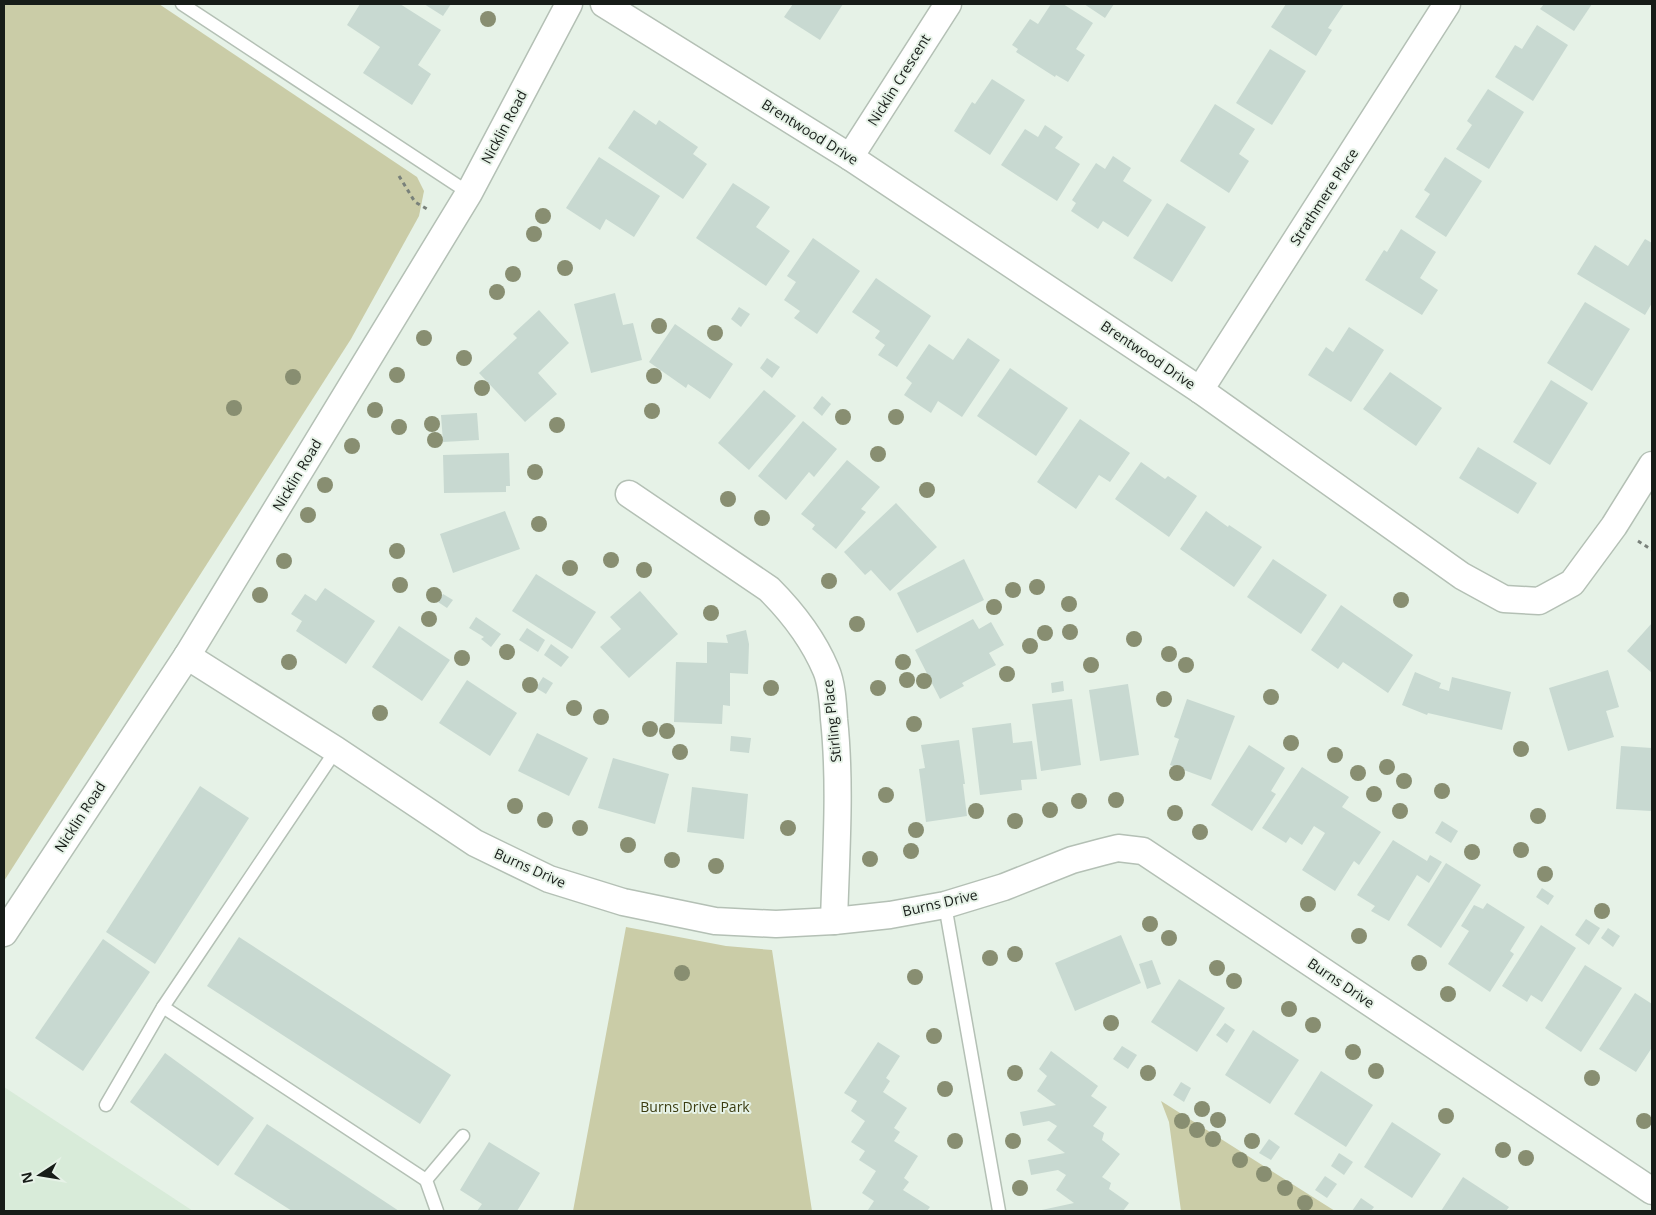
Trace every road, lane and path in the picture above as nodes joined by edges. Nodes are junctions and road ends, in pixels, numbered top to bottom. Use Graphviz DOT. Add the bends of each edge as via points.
graph roads {
  1 [pos="182,4"];
  2 [pos="569,4"];
  3 [pos="604,4"];
  4 [pos="948,4"];
  5 [pos="1448,4"];
  6 [pos="850,157"];
  7 [pos="469,194"];
  8 [pos="1200,390"];
  9 [pos="1652,465"];
  10 [pos="629,494"];
  11 [pos="187,656"];
  12 [pos="336,750"];
  13 [pos="945,905"];
  14 [pos="834,921"];
  15 [pos="4,933"];
  16 [pos="162,1007"];
  17 [pos="106,1105"];
  18 [pos="463,1136"];
  19 [pos="426,1180"];
  20 [pos="1652,1191"];
  21 [pos="437,1211"];
  22 [pos="999,1211"];
  1 -- 7 [label="lane"];
  2 -- 7 [label="street, Nicklin Road"];
  3 -- 6 [label="street, Brentwood Drive"];
  4 -- 6 [label="street, Nicklin Crescent"];
  5 -- 8 [label="street, Strathmere Place"];
  6 -- 8 [label="street, Brentwood Drive"];
  7 -- 11 [label="street, Nicklin Road"];
  8 -- 9 [label="street, Brentwood Drive" via="1462,576 1504,599 1539,601 1572,583 1614,526"];
  10 -- 14 [label="street, Stirling Place" via="769,589 788,608 826,671 837,748"];
  11 -- 12 [label="street, Burns Drive"];
  11 -- 15 [label="street, Nicklin Road"];
  12 -- 14 [label="street, Burns Drive" via="475,843 548,879 623,902 715,921 776,924"];
  12 -- 16 [label="lane"];
  13 -- 14 [label="street, Burns Drive"];
  13 -- 20 [label="street, Burns Drive" via="1004,887 1072,860 1118,848 1143,851"];
  13 -- 22 [label="lane"];
  16 -- 17 [label="lane"];
  16 -- 19 [label="lane"];
  18 -- 19 [label="lane"];
  19 -- 21 [label="lane"];
}
